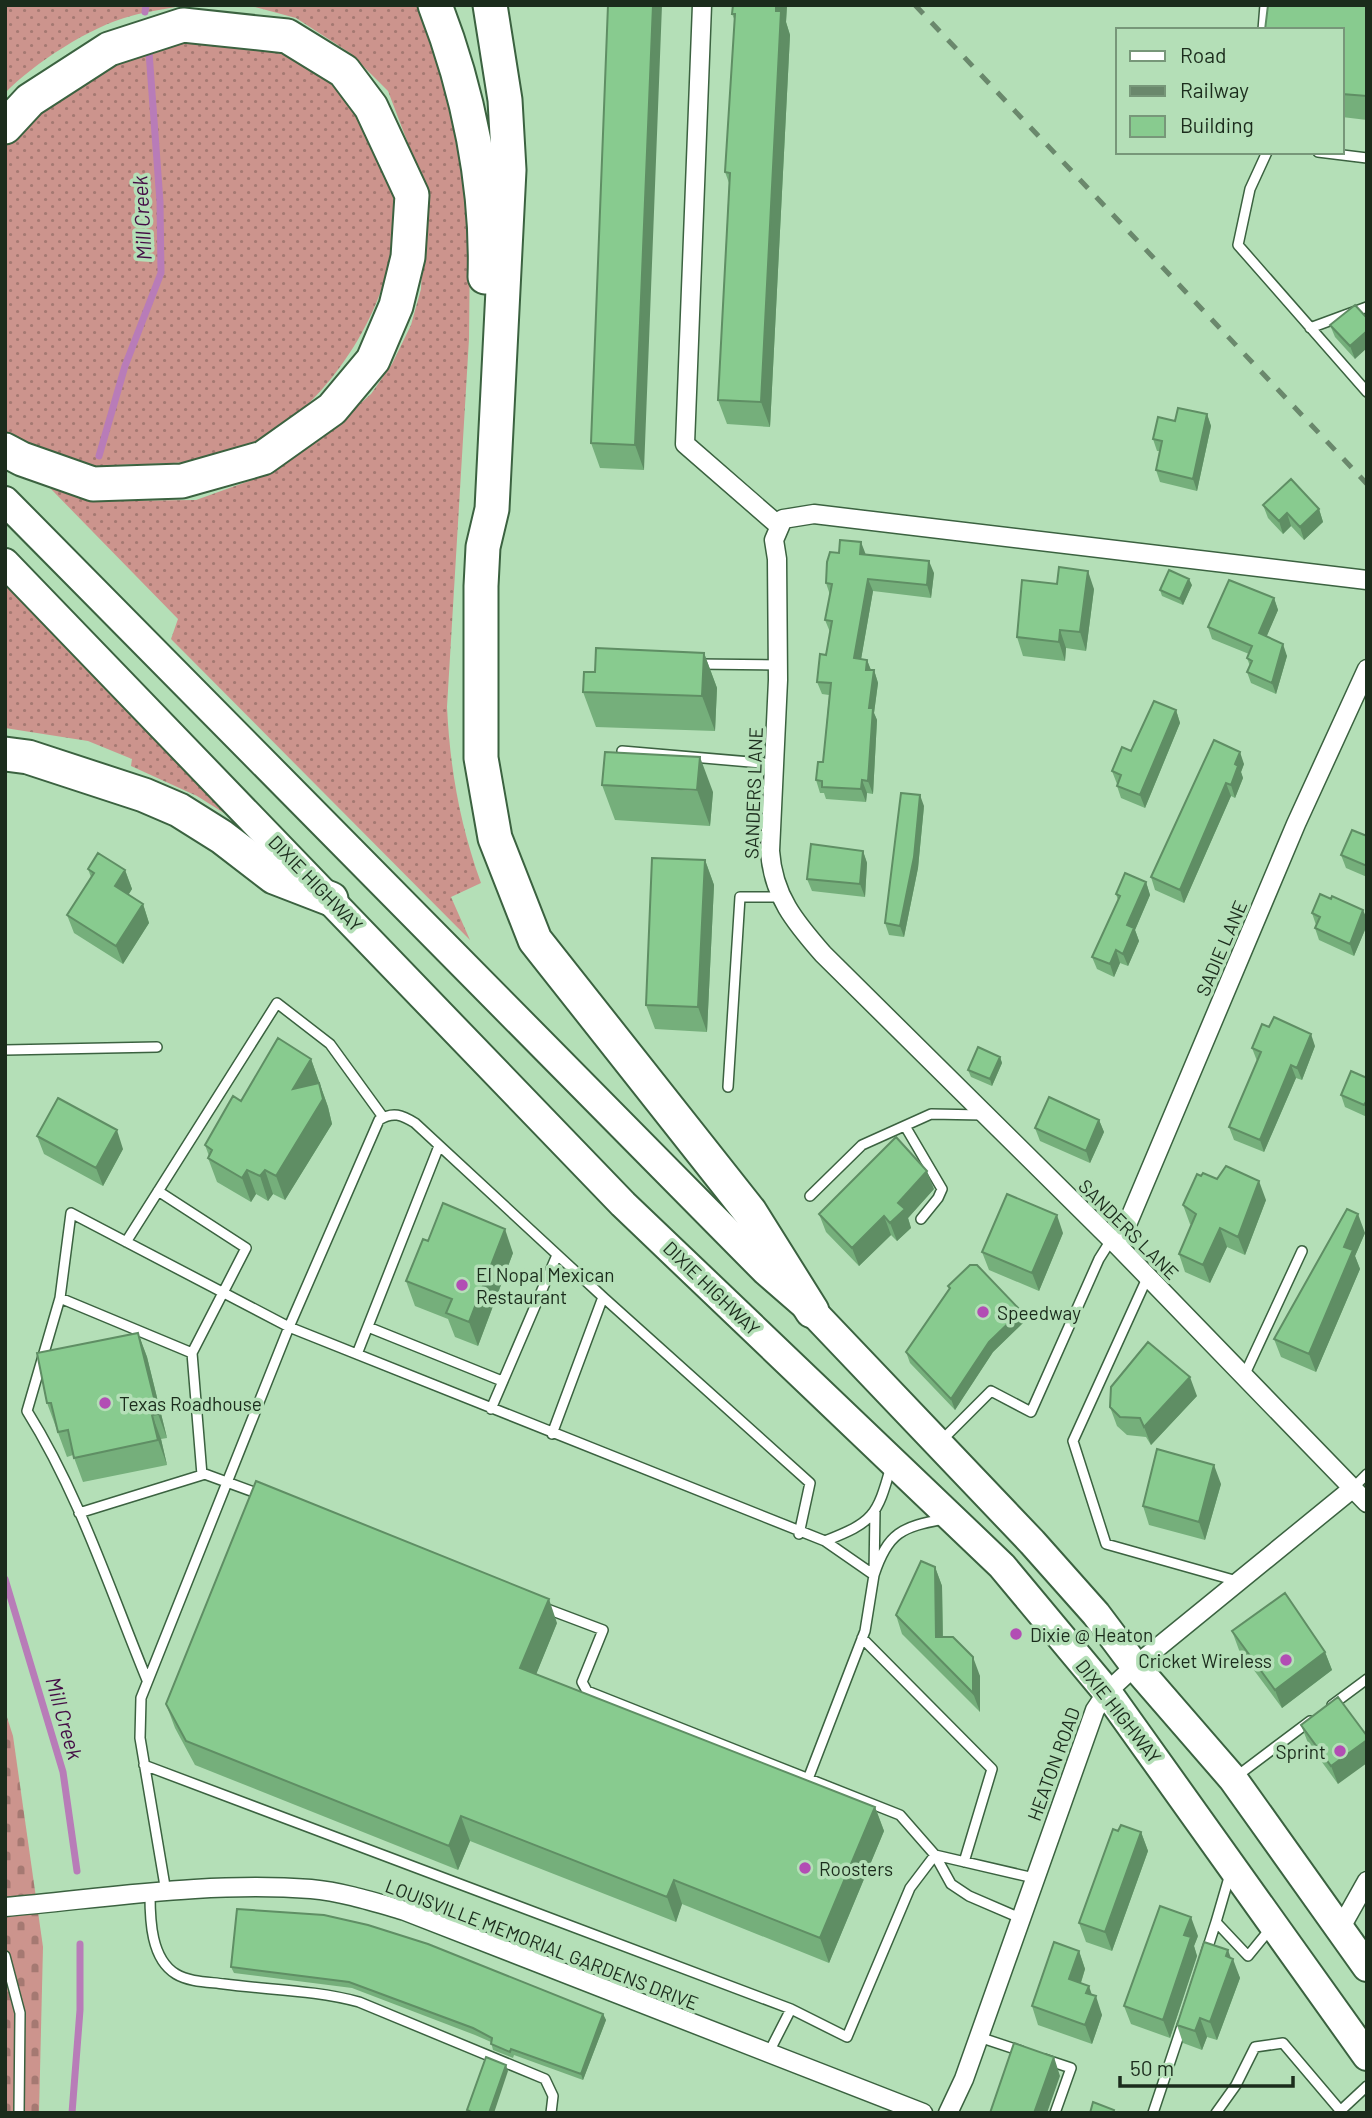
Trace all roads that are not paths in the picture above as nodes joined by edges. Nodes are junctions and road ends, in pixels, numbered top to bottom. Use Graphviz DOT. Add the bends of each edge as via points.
graph roads {
  1 [pos="435,5"];
  2 [pos="490,5"];
  3 [pos="702,5"];
  4 [pos="1265,5"];
  5 [pos="1263,28"];
  6 [pos="5,127"];
  7 [pos="1266,154"];
  8 [pos="1334,154"];
  9 [pos="1367,158"];
  10 [pos="1367,307"];
  11 [pos="1310,328"];
  12 [pos="1367,391"];
  13 [pos="5,450"];
  14 [pos="5,501"];
  15 [pos="778,525"];
  16 [pos="483,547"];
  17 [pos="5,563"];
  18 [pos="1367,580"];
  19 [pos="682,663"];
  20 [pos="778,665"];
  21 [pos="1367,669"];
  22 [pos="622,751"];
  23 [pos="5,754"];
  24 [pos="774,764"];
  25 [pos="63,771"];
  26 [pos="5,778"];
  27 [pos="779,897"];
  28 [pos="331,899"];
  29 [pos="157,1047"];
  30 [pos="5,1050"];
  31 [pos="728,1087"];
  32 [pos="985,1115"];
  33 [pos="383,1117"];
  34 [pos="905,1126"];
  35 [pos="439,1146"];
  36 [pos="158,1191"];
  37 [pos="810,1196"];
  38 [pos="921,1219"];
  39 [pos="126,1242"];
  40 [pos="1115,1243"];
  41 [pos="1302,1251"];
  42 [pos="557,1255"];
  43 [pos="1148,1276"];
  44 [pos="225,1293"];
  45 [pos="603,1297"];
  46 [pos="60,1298"];
  47 [pos="812,1311"];
  48 [pos="289,1327"];
  49 [pos="368,1327"];
  50 [pos="192,1353"];
  51 [pos="357,1354"];
  52 [pos="1244,1376"];
  53 [pos="502,1381"];
  54 [pos="491,1409"];
  55 [pos="552,1434"];
  56 [pos="939,1444"];
  57 [pos="892,1461"];
  58 [pos="202,1473"];
  59 [pos="1367,1474"];
  60 [pos="227,1481"];
  61 [pos="1352,1489"];
  62 [pos="273,1499"];
  63 [pos="1367,1503"];
  64 [pos="875,1510"];
  65 [pos="79,1513"];
  66 [pos="952,1518"];
  67 [pos="799,1534"];
  68 [pos="825,1541"];
  69 [pos="874,1575"];
  70 [pos="1240,1582"];
  71 [pos="534,1603"];
  72 [pos="862,1638"];
  73 [pos="1135,1666"];
  74 [pos="1367,1679"];
  75 [pos="147,1680"];
  76 [pos="1107,1692"];
  77 [pos="144,1765"];
  78 [pos="808,1779"];
  79 [pos="1233,1779"];
  80 [pos="935,1855"];
  81 [pos="964,1862"];
  82 [pos="1233,1867"];
  83 [pos="1034,1878"];
  84 [pos="1367,1881"];
  85 [pos="158,1894"];
  86 [pos="5,1907"];
  87 [pos="1020,1918"];
  88 [pos="1216,1922"];
  89 [pos="1273,1924"];
  90 [pos="1340,1929"];
  91 [pos="5,1956"];
  92 [pos="1203,1960"];
  93 [pos="1367,1967"];
  94 [pos="790,2009"];
  95 [pos="1187,2011"];
  96 [pos="979,2037"];
  97 [pos="768,2054"];
  98 [pos="1367,2056"];
  99 [pos="1367,2086"];
  100 [pos="1339,2111"];
  101 [pos="19,2113"];
  102 [pos="551,2113"];
  103 [pos="923,2113"];
  104 [pos="948,2113"];
  105 [pos="1055,2113"];
  106 [pos="1153,2113"];
  107 [pos="1216,2113"];
  1 -- 16 [label="highway" via="467,108 482,207 484,308 471,508"];
  2 -- 16 [label="highway" via="505,100 509,170 492,509"];
  3 -- 15 [label="street" via="685,444"];
  4 -- 5 [label="lane"];
  6 -- 13 [label="highway" via="30,100 109,48 183,25 287,36 344,71 371,107 412,195 408,257 396,306 373,360 332,409 263,458 182,481 93,484"];
  7 -- 11 [label="lane" via="1250,188 1238,245"];
  8 -- 9 [label="lane"];
  10 -- 11 [label="lane"];
  11 -- 12 [label="lane"];
  14 -- 47 [label="main road" via="766,1272"];
  15 -- 18 [label="street" via="792,516 814,514"];
  15 -- 20 [label="street, SANDERS LANE" via="774,540"];
  16 -- 47 [label="highway" via="481,758 495,838 535,940 750,1212"];
  17 -- 28 [label="main road, DIXIE HIGHWAY"];
  19 -- 20 [label="lane"];
  20 -- 24 [label="street, SANDERS LANE"];
  21 -- 40 [label="street, SADIE LANE"];
  22 -- 24 [label="lane"];
  23 -- 25 [label="highway" via="28,757"];
  24 -- 27 [label="street, SANDERS LANE" via="770,852"];
  25 -- 26 [label="highway" via="26,779"];
  25 -- 28 [label="highway" via="131,790 179,810 222,836 274,877"];
  27 -- 31 [label="lane" via="740,897"];
  27 -- 32 [label="street, SANDERS LANE" via="824,954"];
  28 -- 57 [label="main road, DIXIE HIGHWAY" via="623,1204"];
  29 -- 30 [label="lane"];
  32 -- 34 [label="lane" via="931,1114"];
  32 -- 40 [label="street, SANDERS LANE"];
  33 -- 35 [label="lane" via="401,1115"];
  33 -- 36 [label="lane" via="330,1044 277,1003"];
  33 -- 48 [label="lane"];
  34 -- 37 [label="lane" via="862,1145"];
  34 -- 38 [label="lane" via="942,1189"];
  35 -- 42 [label="lane"];
  35 -- 49 [label="lane"];
  36 -- 39 [label="lane"];
  36 -- 44 [label="lane" via="246,1248"];
  39 -- 44 [label="lane"];
  39 -- 46 [label="lane" via="71,1213"];
  40 -- 43 [label="street, SANDERS LANE"];
  40 -- 56 [label="lane" via="1099,1259 1031,1412 991,1391"];
  41 -- 52 [label="lane"];
  42 -- 45 [label="lane"];
  42 -- 53 [label="lane"];
  43 -- 52 [label="street, SANDERS LANE"];
  43 -- 70 [label="lane" via="1073,1441 1105,1544"];
  44 -- 48 [label="lane"];
  44 -- 50 [label="lane"];
  45 -- 55 [label="lane"];
  45 -- 67 [label="lane" via="810,1483"];
  46 -- 50 [label="lane"];
  46 -- 65 [label="lane" via="27,1411"];
  47 -- 56 [label="main road"];
  48 -- 51 [label="lane"];
  48 -- 60 [label="lane"];
  49 -- 51 [label="lane"];
  49 -- 53 [label="lane"];
  50 -- 58 [label="lane"];
  51 -- 54 [label="lane"];
  52 -- 61 [label="street, SANDERS LANE"];
  53 -- 54 [label="lane"];
  54 -- 55 [label="lane"];
  55 -- 67 [label="lane"];
  56 -- 73 [label="main road" via="1087,1604"];
  57 -- 64 [label="lane"];
  57 -- 66 [label="main road, DIXIE HIGHWAY"];
  58 -- 60 [label="lane"];
  58 -- 65 [label="lane"];
  59 -- 61 [label="lane"];
  60 -- 62 [label="lane"];
  60 -- 75 [label="lane"];
  61 -- 63 [label="street, SANDERS LANE"];
  61 -- 70 [label="street, HEATON ROAD"];
  64 -- 68 [label="lane" via="868,1522"];
  64 -- 69 [label="lane"];
  65 -- 75 [label="lane"];
  66 -- 69 [label="lane" via="911,1525 894,1536 883,1549"];
  66 -- 76 [label="main road, DIXIE HIGHWAY" via="1002,1566"];
  67 -- 68 [label="lane"];
  68 -- 69 [label="lane"];
  69 -- 72 [label="lane"];
  70 -- 73 [label="street, HEATON ROAD"];
  71 -- 78 [label="lane" via="603,1630 582,1682 587,1691"];
  72 -- 78 [label="lane"];
  72 -- 81 [label="lane" via="992,1769"];
  73 -- 76 [label="street, HEATON ROAD"];
  73 -- 79 [label="main road"];
  74 -- 79 [label="lane"];
  75 -- 77 [label="lane" via="141,1698"];
  76 -- 82 [label="main road, DIXIE HIGHWAY"];
  76 -- 83 [label="street, HEATON ROAD" via="1095,1710"];
  77 -- 85 [label="lane"];
  77 -- 94 [label="lane"];
  78 -- 80 [label="lane" via="900,1815"];
  79 -- 90 [label="main road"];
  80 -- 81 [label="lane"];
  80 -- 87 [label="lane" via="951,1884"];
  80 -- 94 [label="lane" via="910,1888 847,2036"];
  81 -- 83 [label="lane"];
  82 -- 88 [label="lane"];
  82 -- 89 [label="main road, DIXIE HIGHWAY"];
  83 -- 87 [label="street, HEATON ROAD"];
  84 -- 90 [label="street"];
  85 -- 86 [label="street, LOUISVILLE MEMORIAL GARDENS DRIVE"];
  85 -- 97 [label="street, LOUISVILLE MEMORIAL GARDENS DRIVE" via="236,1887 312,1889 359,1897"];
  85 -- 102 [label="lane" via="154,1940 164,1962 176,1974 198,1981 359,2002 545,2078 553,2096"];
  87 -- 96 [label="street, HEATON ROAD"];
  88 -- 89 [label="lane" via="1248,1956"];
  88 -- 92 [label="lane"];
  89 -- 98 [label="main road, DIXIE HIGHWAY"];
  90 -- 93 [label="main road"];
  91 -- 101 [label="lane" via="20,2013"];
  94 -- 97 [label="lane"];
  95 -- 106 [label="lane"];
  96 -- 104 [label="street, HEATON ROAD"];
  96 -- 105 [label="lane" via="1071,2068"];
  97 -- 103 [label="street, LOUISVILLE MEMORIAL GARDENS DRIVE"];
  99 -- 100 [label="lane"];
  100 -- 107 [label="lane" via="1283,2043 1255,2047"];
}
